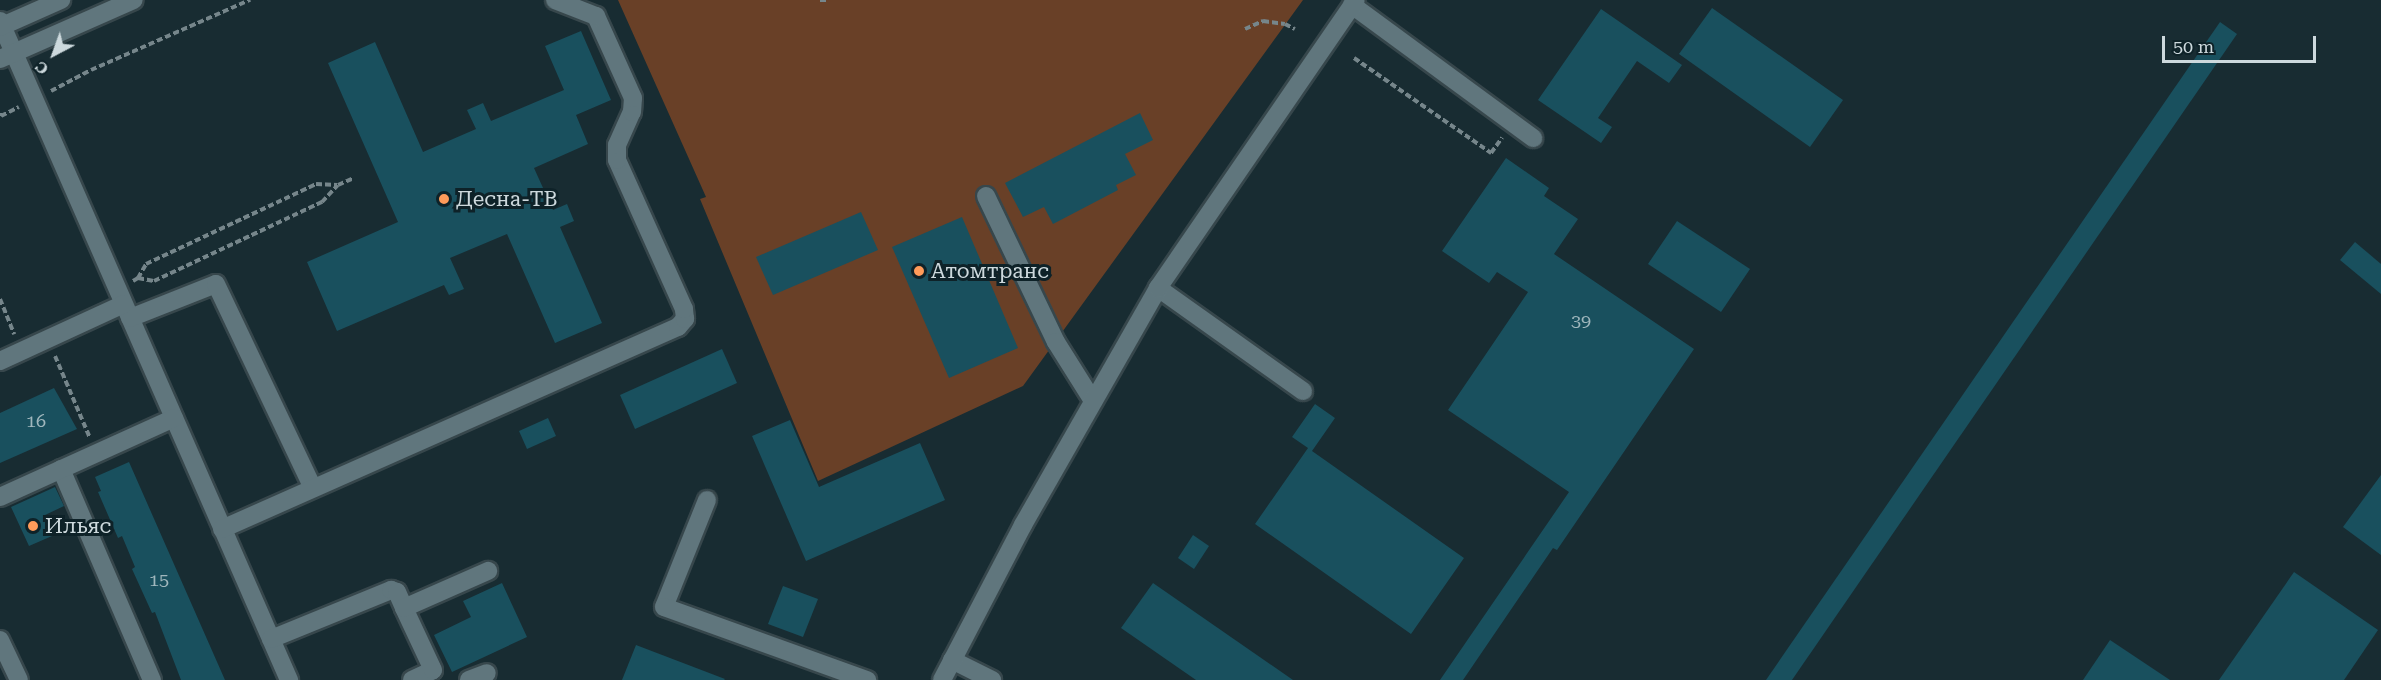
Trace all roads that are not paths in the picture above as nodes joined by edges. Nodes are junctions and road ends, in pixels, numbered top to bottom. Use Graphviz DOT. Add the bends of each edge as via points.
graph roads {
  1 [pos="61,0"];
  2 [pos="134,0"];
  3 [pos="555,0"];
  4 [pos="1354,2"];
  5 [pos="1,25"];
  6 [pos="7,56"];
  7 [pos="1533,138"];
  8 [pos="986,196"];
  9 [pos="1158,288"];
  10 [pos="127,311"];
  11 [pos="0,360"];
  12 [pos="1303,391"];
  13 [pos="1093,401"];
  14 [pos="174,418"];
  15 [pos="61,469"];
  16 [pos="313,488"];
  17 [pos="0,497"];
  18 [pos="707,500"];
  19 [pos="222,529"];
  20 [pos="488,571"];
  21 [pos="404,608"];
  22 [pos="271,639"];
  23 [pos="0,640"];
  24 [pos="952,660"];
  25 [pos="487,673"];
  26 [pos="435,675"];
  27 [pos="19,680"];
  28 [pos="152,680"];
  29 [pos="289,680"];
  30 [pos="412,680"];
  31 [pos="469,680"];
  32 [pos="867,680"];
  33 [pos="942,680"];
  34 [pos="992,680"];
  1 -- 5 [label="street"];
  2 -- 6 [label="street"];
  3 -- 16 [label="street" via="596,16 633,98 632,112 617,144 617,160 684,309 685,319 678,327"];
  4 -- 7 [label="street"];
  4 -- 9 [label="street"];
  5 -- 6 [label="street"];
  6 -- 10 [label="street"];
  8 -- 13 [label="street" via="1056,342"];
  9 -- 12 [label="street"];
  9 -- 13 [label="street"];
  10 -- 11 [label="street"];
  10 -- 14 [label="street"];
  10 -- 16 [label="street" via="216,284"];
  13 -- 24 [label="street"];
  14 -- 15 [label="street"];
  14 -- 19 [label="street"];
  15 -- 17 [label="street"];
  15 -- 28 [label="street"];
  16 -- 19 [label="street"];
  18 -- 32 [label="street" via="664,607"];
  19 -- 22 [label="street"];
  20 -- 21 [label="street"];
  21 -- 22 [label="street" via="397,592 391,590"];
  21 -- 26 [label="street"];
  22 -- 29 [label="street"];
  23 -- 27 [label="street"];
  24 -- 33 [label="street"];
  24 -- 34 [label="street"];
  25 -- 31 [label="street"];
  26 -- 30 [label="street"];
}
